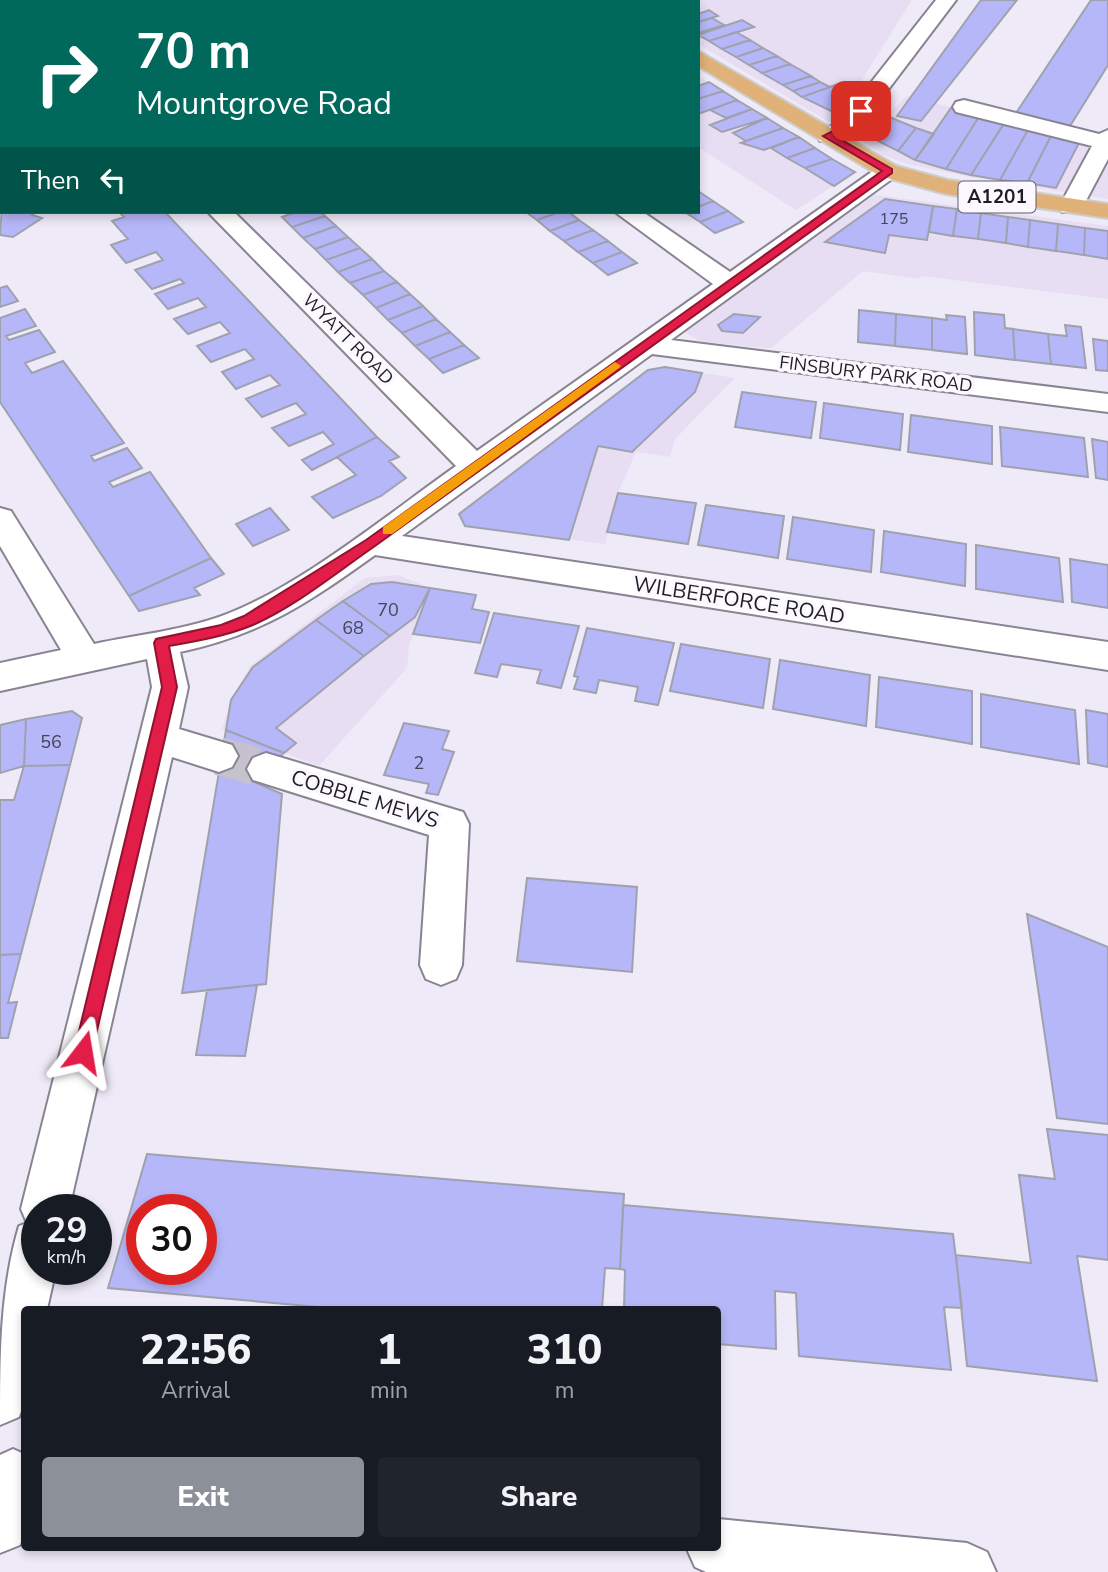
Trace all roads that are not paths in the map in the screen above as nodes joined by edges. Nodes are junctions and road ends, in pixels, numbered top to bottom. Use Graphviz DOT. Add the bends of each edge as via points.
graph roads {
  1 [pos="946,0"];
  2 [pos="700,58"];
  3 [pos="964,107"];
  4 [pos="828,136"];
  5 [pos="1106,139"];
  6 [pos="888,171"];
  7 [pos="1071,207"];
  8 [pos="1108,211"];
  9 [pos="222,214"];
  10 [pos="629,214"];
  11 [pos="729,283"];
  12 [pos="644,345"];
  13 [pos="1108,402"];
  14 [pos="475,467"];
  15 [pos="0,519"];
  16 [pos="370,543"];
  17 [pos="161,643"];
  18 [pos="1108,656"];
  19 [pos="86,661"];
  20 [pos="0,677"];
  21 [pos="159,738"];
  22 [pos="219,755"];
  23 [pos="266,769"];
  24 [pos="441,965"];
  25 [pos="49,1194"];
  26 [pos="27,1285"];
  27 [pos="22,1306"];
  28 [pos="21,1309"];
  29 [pos="0,1398"];
  30 [pos="721,1548"];
  31 [pos="967,1572"];
  1 -- 4 [label="street" via="848,127"];
  2 -- 4 [label="main road, A1201"];
  3 -- 5 [label="street"];
  4 -- 6 [label="main road, A1201"];
  5 -- 7 [label="street"];
  6 -- 7 [label="main road, A1201" via="946,187"];
  6 -- 11 [label="street"];
  7 -- 8 [label="main road, A1201"];
  9 -- 14 [label="street, WYATT ROAD"];
  10 -- 11 [label="street"];
  11 -- 12 [label="street"];
  12 -- 13 [label="street, FINSBURY PARK ROAD"];
  12 -- 14 [label="street"];
  14 -- 16 [label="street"];
  15 -- 19 [label="street"];
  16 -- 17 [label="street" via="249,620"];
  16 -- 18 [label="street, WILBERFORCE ROAD"];
  17 -- 19 [label="street"];
  17 -- 21 [label="street" via="170,687"];
  19 -- 20 [label="street"];
  21 -- 22 [label="street"];
  21 -- 25 [label="street"];
  23 -- 24 [label="street, COBBLE MEWS" via="449,824"];
  26 -- 27 [label="street"];
  28 -- 29 [label="street"];
  30 -- 31 [label="street"];
}
